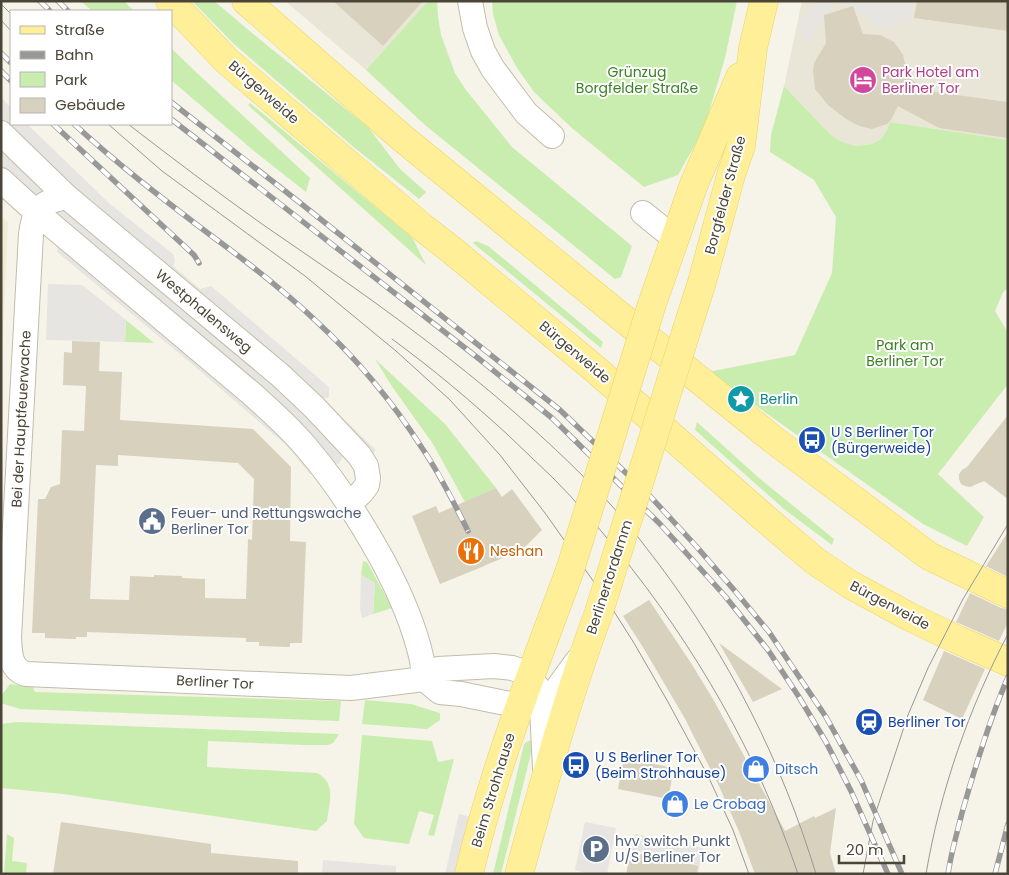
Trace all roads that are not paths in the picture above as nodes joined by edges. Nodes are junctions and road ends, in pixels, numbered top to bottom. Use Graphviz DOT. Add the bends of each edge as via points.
graph roads {
  1 [pos="170,1"];
  2 [pos="246,1"];
  3 [pos="470,1"];
  4 [pos="764,1"];
  5 [pos="753,48"];
  6 [pos="1,133"];
  7 [pos="552,136"];
  8 [pos="1,180"];
  9 [pos="67,197"];
  10 [pos="36,212"];
  11 [pos="643,213"];
  12 [pos="675,238"];
  13 [pos="702,282"];
  14 [pos="349,504"];
  15 [pos="1008,594"];
  16 [pos="584,653"];
  17 [pos="12,661"];
  18 [pos="1008,662"];
  19 [pos="424,678"];
  20 [pos="530,695"];
  21 [pos="545,778"];
  22 [pos="469,874"];
  23 [pos="519,874"];
  1 -- 18 [label="main road, Bürgerweide" via="227,61 422,228 595,369 810,556 851,585 902,613"];
  2 -- 15 [label="main road" via="401,137 781,446 929,556"];
  3 -- 7 [label="street" via="475,28 493,69 526,113"];
  4 -- 5 [label="main road, Borgfelder Straße"];
  5 -- 12 [label="main road, Borgfelder Straße" via="694,184"];
  5 -- 13 [label="main road, Borgfelder Straße" via="740,146"];
  6 -- 9 [label="street, Westphalensweg"];
  8 -- 10 [label="street"];
  9 -- 10 [label="street" via="49,202"];
  9 -- 14 [label="street, Westphalensweg" via="280,375 353,449 366,466 368,478 365,489"];
  10 -- 14 [label="street" via="277,417 306,447"];
  10 -- 17 [label="street, Bei der Hauptfeuerwache" via="31,234 9,637"];
  11 -- 12 [label="street"];
  12 -- 20 [label="main road, bridge"];
  13 -- 16 [label="main road, Berlinertordamm, bridge"];
  14 -- 19 [label="street" via="363,524 407,611"];
  16 -- 20 [label="street" via="556,690"];
  16 -- 21 [label="main road, Berlinertordamm"];
  17 -- 19 [label="street, Berliner Tor" via="16,669 26,674 299,686 351,688"];
  19 -- 20 [label="street" via="440,692"];
  19 -- 20 [label="street, Berliner Tor" via="438,669 512,668 521,671"];
  20 -- 21 [label="street" via="542,709"];
  20 -- 22 [label="main road, Beim Strohhause" via="498,772"];
  21 -- 23 [label="main road, Berlinertordamm"];
}
